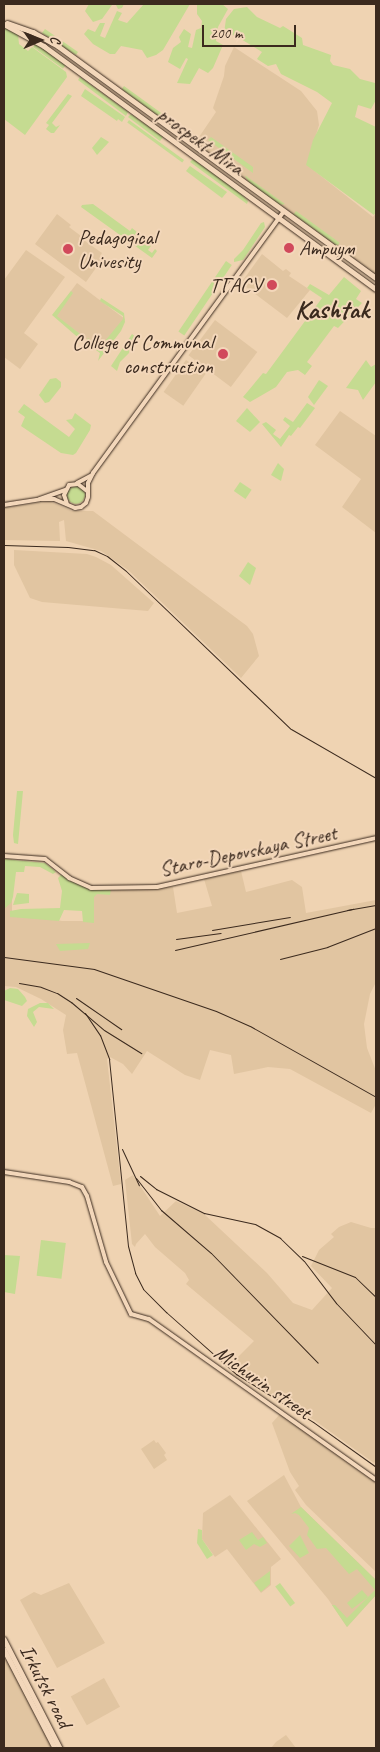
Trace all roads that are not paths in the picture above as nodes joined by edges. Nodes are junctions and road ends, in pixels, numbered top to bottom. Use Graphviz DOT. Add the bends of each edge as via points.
graph roads {
  1 [pos="4,23"];
  2 [pos="136,103"];
  3 [pos="131,111"];
  4 [pos="195,147"];
  5 [pos="190,154"];
  6 [pos="284,211"];
  7 [pos="278,218"];
  8 [pos="331,246"];
  9 [pos="326,252"];
  10 [pos="358,266"];
  11 [pos="354,272"];
  12 [pos="376,278"];
  13 [pos="376,289"];
  14 [pos="92,474"];
  15 [pos="74,484"];
  16 [pos="65,490"];
  17 [pos="88,493"];
  18 [pos="40,499"];
  19 [pos="4,504"];
  20 [pos="68,506"];
  21 [pos="376,838"];
  22 [pos="4,856"];
  23 [pos="4,1172"];
  24 [pos="376,1480"];
  25 [pos="4,1638"];
  26 [pos="4,1649"];
  27 [pos="55,1748"];
  28 [pos="60,1748"];
  1 -- 2 [label="main road, prospekt Mira" via="24,28 48,40"];
  1 -- 3 [label="main road, prospekt Mira" via="44,46"];
  2 -- 3 [label="main road"];
  2 -- 4 [label="main road, prospekt Mira"];
  3 -- 5 [label="main road, prospekt Mira"];
  4 -- 5 [label="main road"];
  4 -- 6 [label="main road, prospekt Mira"];
  5 -- 7 [label="main road, prospekt Mira"];
  6 -- 7 [label="main road"];
  6 -- 8 [label="main road, prospekt Mira"];
  7 -- 9 [label="main road, prospekt Mira"];
  7 -- 14 [label="main road"];
  8 -- 9 [label="main road"];
  8 -- 10 [label="main road, prospekt Mira"];
  9 -- 11 [label="main road, prospekt Mira"];
  10 -- 11 [label="main road"];
  10 -- 12 [label="main road, prospekt Mira"];
  11 -- 13 [label="main road, prospekt Mira"];
  14 -- 15 [label="main road"];
  14 -- 17 [label="main road"];
  15 -- 16 [label="main road"];
  15 -- 17 [label="main road" via="83,486"];
  16 -- 18 [label="main road"];
  16 -- 20 [label="main road"];
  17 -- 20 [label="main road" via="81,507"];
  18 -- 19 [label="main road"];
  18 -- 20 [label="main road" via="54,499"];
  21 -- 22 [label="main road, Staro-Depovskaya Street" via="157,887 90,888 69,878 45,860"];
  23 -- 24 [label="main road, Michurin street" via="70,1182 82,1187 106,1262 131,1314 149,1319"];
  25 -- 28 [label="main road, Irkutsk road"];
  26 -- 27 [label="main road, Irkutsk road"];
}
